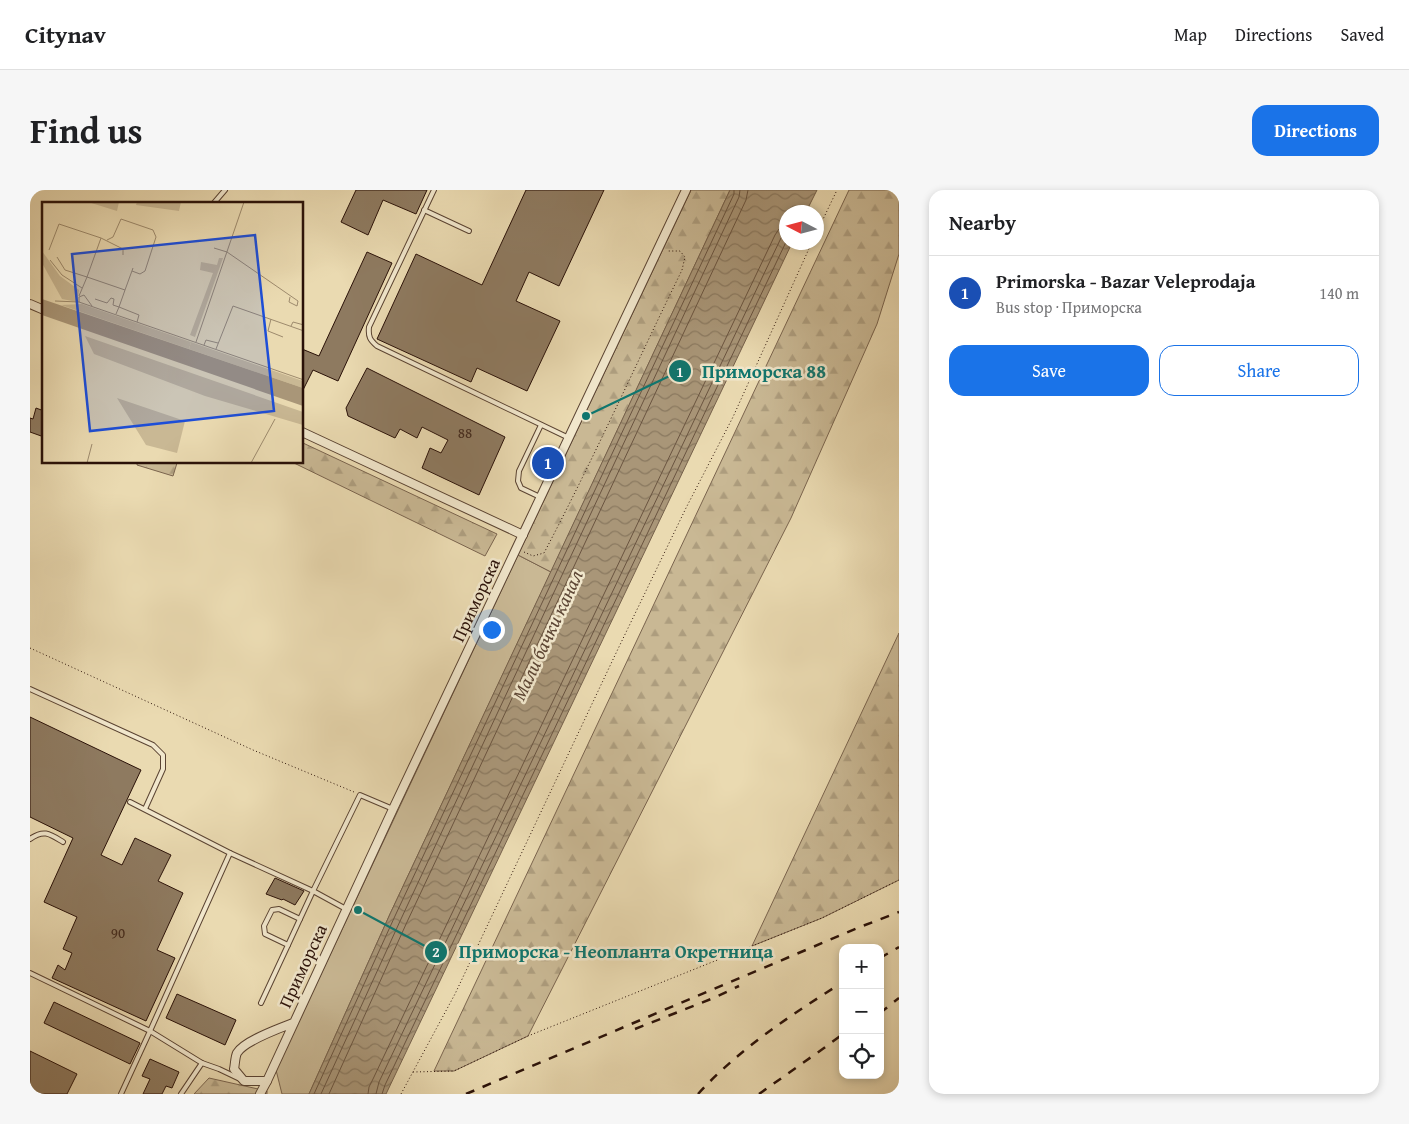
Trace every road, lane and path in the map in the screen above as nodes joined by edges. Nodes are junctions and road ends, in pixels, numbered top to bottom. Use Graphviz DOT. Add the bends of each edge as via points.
graph roads {
  1 [pos="225,190"];
  2 [pos="434,190"];
  3 [pos="686,190"];
  4 [pos="837,190"];
  5 [pos="215,202"];
  6 [pos="424,210"];
  7 [pos="824,217"];
  8 [pos="469,231"];
  9 [pos="659,247"];
  10 [pos="808,250"];
  11 [pos="30,304"];
  12 [pos="42,309"];
  13 [pos="540,425"];
  14 [pos="304,433"];
  15 [pos="568,438"];
  16 [pos="541,497"];
  17 [pos="523,535"];
  18 [pos="516,548"];
  19 [pos="30,648"];
  20 [pos="30,689"];
  21 [pos="360,795"];
  22 [pos="130,802"];
  23 [pos="145,809"];
  24 [pos="393,809"];
  25 [pos="30,838"];
  26 [pos="63,842"];
  27 [pos="230,853"];
  28 [pos="899,880"];
  29 [pos="313,891"];
  30 [pos="346,910"];
  31 [pos="300,919"];
  32 [pos="288,945"];
  33 [pos="30,973"];
  34 [pos="262,1002"];
  35 [pos="293,1023"];
  36 [pos="150,1031"];
  37 [pos="202,1063"];
  38 [pos="412,1072"];
  39 [pos="267,1080"];
  40 [pos="244,1082"];
  41 [pos="120,1094"];
  42 [pos="181,1094"];
  43 [pos="260,1094"];
  44 [pos="401,1094"];
  1 -- 5 [label="lane"];
  2 -- 6 [label="lane"];
  3 -- 9 [label="street, Приморска"];
  4 -- 7 [label="path"];
  6 -- 8 [label="lane"];
  6 -- 13 [label="lane" via="369,327 370,341"];
  9 -- 15 [label="street, Приморска"];
  9 -- 18 [label="path" via="680,251 685,257 682,270 544,553 533,556"];
  10 -- 38 [label="path" via="733,417 621,642 455,994"];
  11 -- 12 [label="street"];
  13 -- 15 [label="lane"];
  13 -- 16 [label="lane" via="519,471 518,481 521,488"];
  14 -- 17 [label="street"];
  15 -- 16 [label="street, Приморска"];
  16 -- 17 [label="street, Приморска"];
  17 -- 18 [label="street, Приморска"];
  18 -- 24 [label="street, Приморска"];
  19 -- 21 [label="path"];
  20 -- 23 [label="lane" via="152,745 163,756 163,769"];
  21 -- 24 [label="lane"];
  21 -- 29 [label="lane"];
  22 -- 23 [label="lane"];
  23 -- 27 [label="lane"];
  24 -- 30 [label="street, Приморска"];
  25 -- 26 [label="lane" via="38,833 47,833"];
  27 -- 29 [label="lane"];
  27 -- 36 [label="lane"];
  28 -- 38 [label="path" via="822,918 528,1036 454,1070"];
  29 -- 30 [label="lane"];
  29 -- 31 [label="lane"];
  30 -- 35 [label="street, Приморска"];
  31 -- 32 [label="lane"];
  31 -- 32 [label="lane" via="279,909 272,910 264,926 265,934"];
  32 -- 34 [label="lane"];
  33 -- 36 [label="lane"];
  35 -- 39 [label="street, Приморска"];
  35 -- 40 [label="street, Приморска" via="247,1044 237,1053 234,1069"];
  36 -- 37 [label="lane"];
  36 -- 41 [label="lane"];
  37 -- 40 [label="lane"];
  37 -- 42 [label="lane"];
  38 -- 44 [label="path"];
  39 -- 40 [label="street"];
  39 -- 43 [label="street, Приморска"];
}
